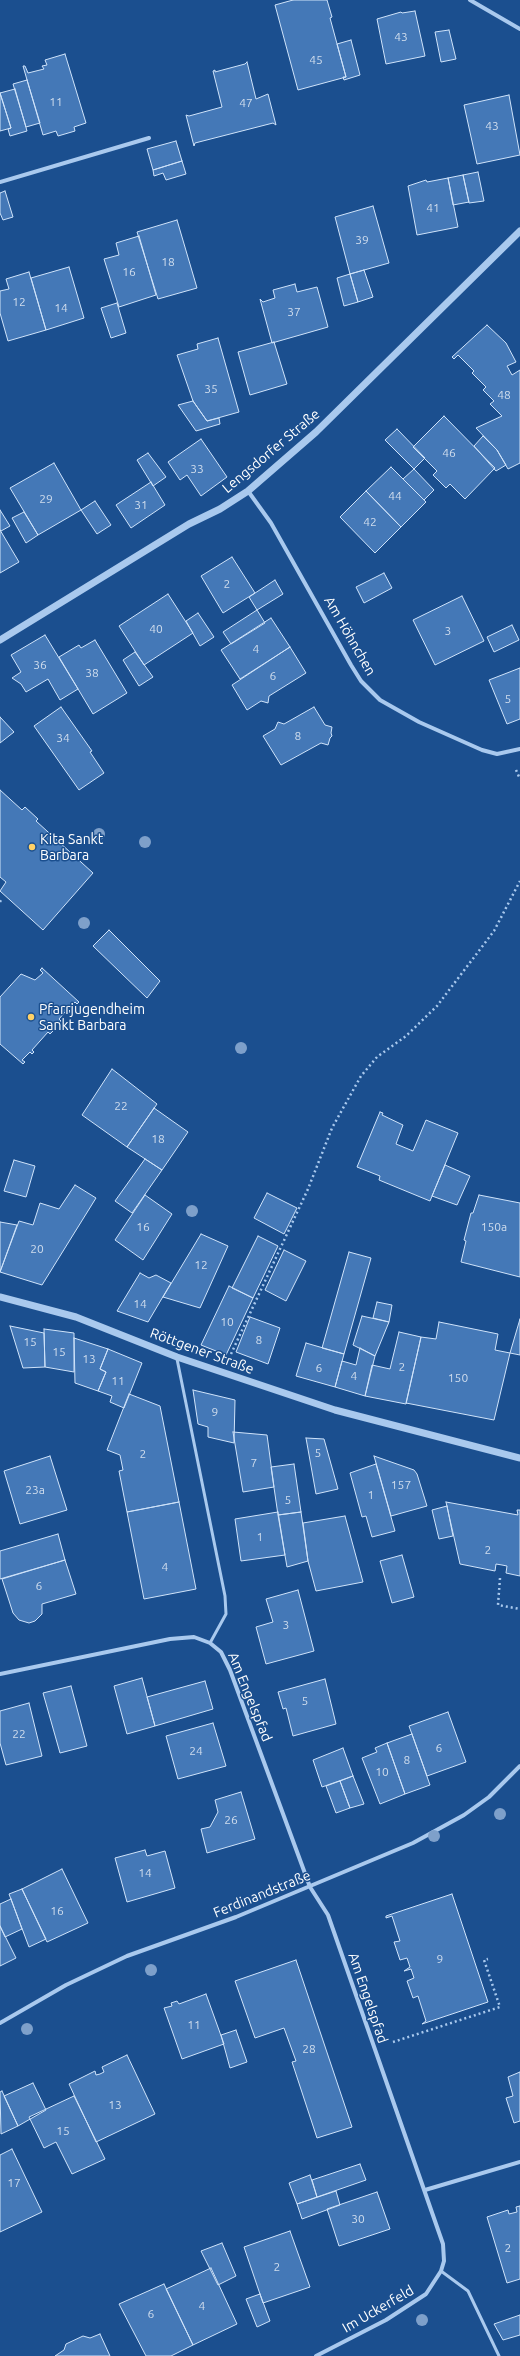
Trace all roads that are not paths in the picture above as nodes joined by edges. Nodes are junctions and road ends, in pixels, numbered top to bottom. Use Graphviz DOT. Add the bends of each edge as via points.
graph roads {
  1 [pos="470,0"];
  2 [pos="520,29"];
  3 [pos="149,138"];
  4 [pos="0,182"];
  5 [pos="520,231"];
  6 [pos="248,490"];
  7 [pos="0,640"];
  8 [pos="520,749"];
  9 [pos="0,1297"];
  10 [pos="177,1357"];
  11 [pos="520,1458"];
  12 [pos="210,1643"];
  13 [pos="0,1674"];
  14 [pos="520,1766"];
  15 [pos="310,1887"];
  16 [pos="0,2023"];
  17 [pos="520,2162"];
  18 [pos="424,2190"];
  19 [pos="441,2271"];
  20 [pos="316,2356"];
  21 [pos="499,2356"];
  1 -- 2 [label="street"];
  3 -- 4 [label="street"];
  5 -- 6 [label="street, Lengsdorfer Straße" via="316,432"];
  6 -- 7 [label="street, Lengsdorfer Straße"];
  6 -- 8 [label="street, Am Höhnchen" via="271,523 361,681 380,700 419,722 482,750 497,754"];
  9 -- 10 [label="street, Röttgener Straße" via="76,1317"];
  10 -- 11 [label="street, Röttgener Straße" via="396,1428"];
  10 -- 12 [label="lane, Am Engelspfad" via="225,1596 226,1614"];
  12 -- 13 [label="street, Am Engelspfad" via="194,1637 170,1639"];
  12 -- 15 [label="street, Am Engelspfad" via="221,1652 230,1670"];
  14 -- 15 [label="street, Ferdinandstraße" via="489,1797 436,1831"];
  15 -- 16 [label="street, Ferdinandstraße" via="127,1956 66,1984"];
  15 -- 18 [label="street, Am Engelspfad" via="328,1915"];
  17 -- 18 [label="street"];
  18 -- 19 [label="street, Am Engelspfad" via="443,2244 444,2261"];
  19 -- 20 [label="street, Im Uckerfeld" via="426,2294 409,2306"];
  19 -- 21 [label="lane" via="468,2291"];
}
